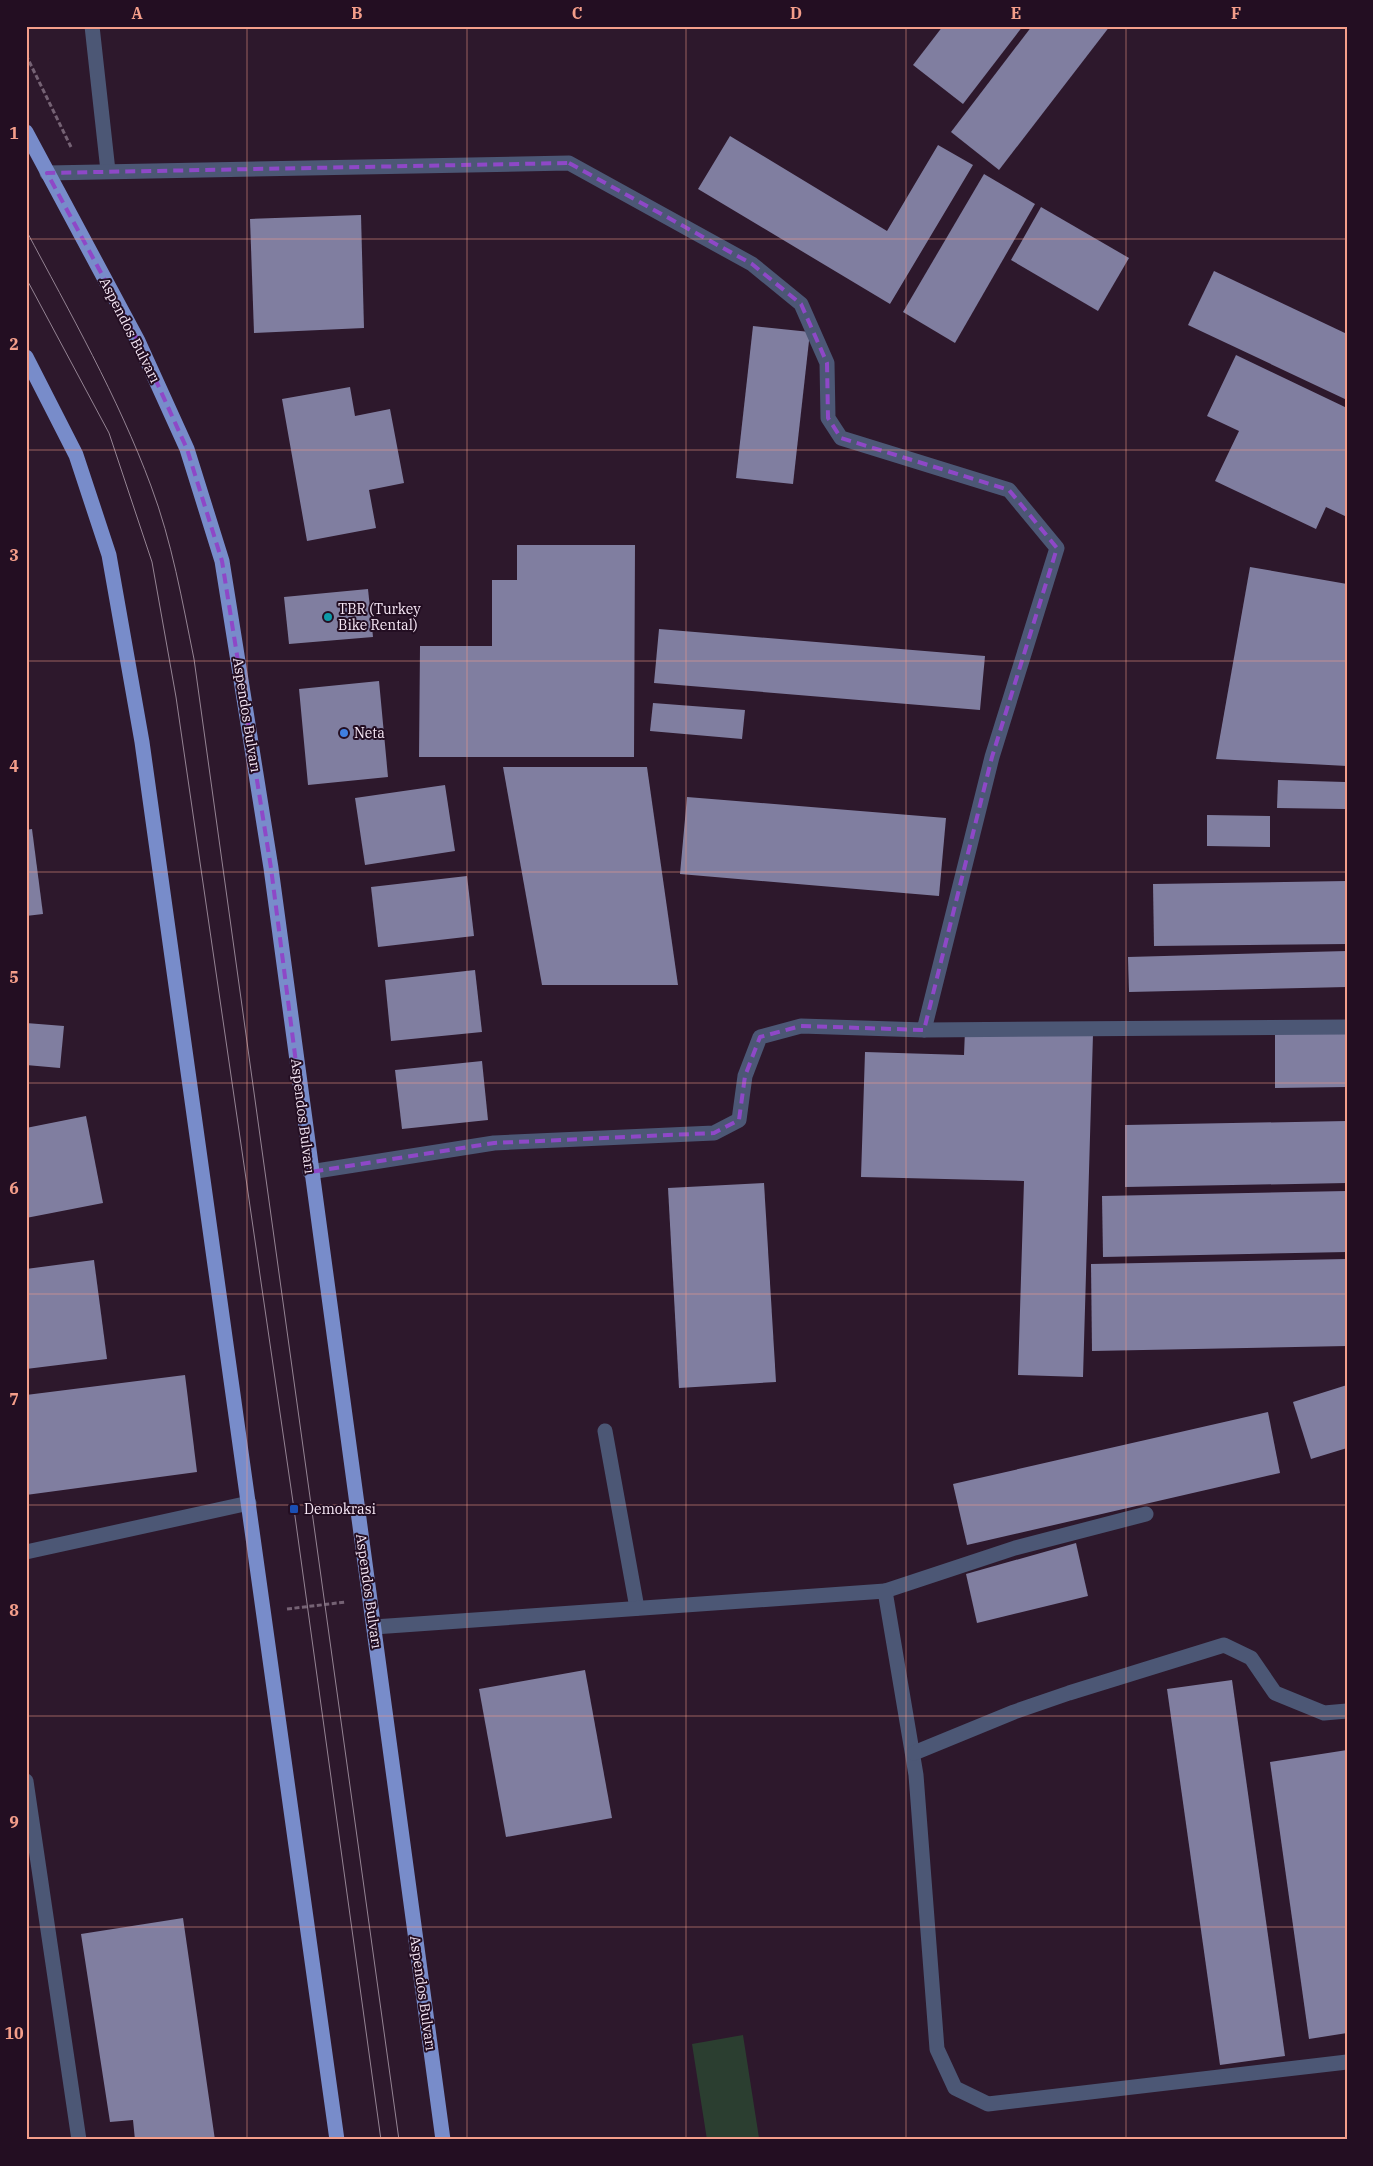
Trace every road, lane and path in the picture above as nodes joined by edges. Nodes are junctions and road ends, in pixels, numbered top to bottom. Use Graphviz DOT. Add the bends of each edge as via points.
graph roads {
  1 [pos="92,26"];
  2 [pos="26,55"];
  3 [pos="26,132"];
  4 [pos="108,171"];
  5 [pos="84,172"];
  6 [pos="47,173"];
  7 [pos="26,357"];
  8 [pos="1347,1026"];
  9 [pos="924,1030"];
  10 [pos="310,1172"];
  11 [pos="605,1432"];
  12 [pos="249,1503"];
  13 [pos="1146,1514"];
  14 [pos="26,1552"];
  15 [pos="885,1591"];
  16 [pos="370,1599"];
  17 [pos="637,1608"];
  18 [pos="264,1612"];
  19 [pos="374,1627"];
  20 [pos="1347,1711"];
  21 [pos="914,1752"];
  22 [pos="26,1781"];
  23 [pos="1347,2062"];
  24 [pos="79,2140"];
  25 [pos="338,2140"];
  26 [pos="443,2140"];
  1 -- 4 [label="street"];
  2 -- 5 [label="path"];
  3 -- 6 [label="main road, Aspendos Bulvarı"];
  4 -- 5 [label="street"];
  4 -- 9 [label="street" via="569,162 752,264 801,304 827,363 828,418 841,438 1010,490 1057,548 992,757"];
  5 -- 6 [label="street"];
  6 -- 10 [label="main road, Aspendos Bulvarı" via="138,340 187,449 222,562 270,868"];
  7 -- 12 [label="main road" via="76,455 109,555 142,742"];
  8 -- 9 [label="street"];
  9 -- 10 [label="street" via="801,1026 760,1037 745,1076 739,1120 714,1133 494,1143"];
  10 -- 16 [label="main road, Aspendos Bulvarı"];
  11 -- 17 [label="street"];
  12 -- 14 [label="street"];
  12 -- 18 [label="main road"];
  13 -- 15 [label="street" via="1015,1548"];
  15 -- 17 [label="street"];
  15 -- 21 [label="street"];
  16 -- 18 [label="path"];
  16 -- 19 [label="main road, Aspendos Bulvarı"];
  17 -- 19 [label="street"];
  18 -- 25 [label="main road"];
  19 -- 26 [label="main road, Aspendos Bulvarı"];
  20 -- 21 [label="street" via="1324,1713 1275,1692 1251,1658 1224,1645 1050,1700"];
  21 -- 23 [label="street" via="937,2049 954,2088 988,2104"];
  22 -- 24 [label="street"];
}
